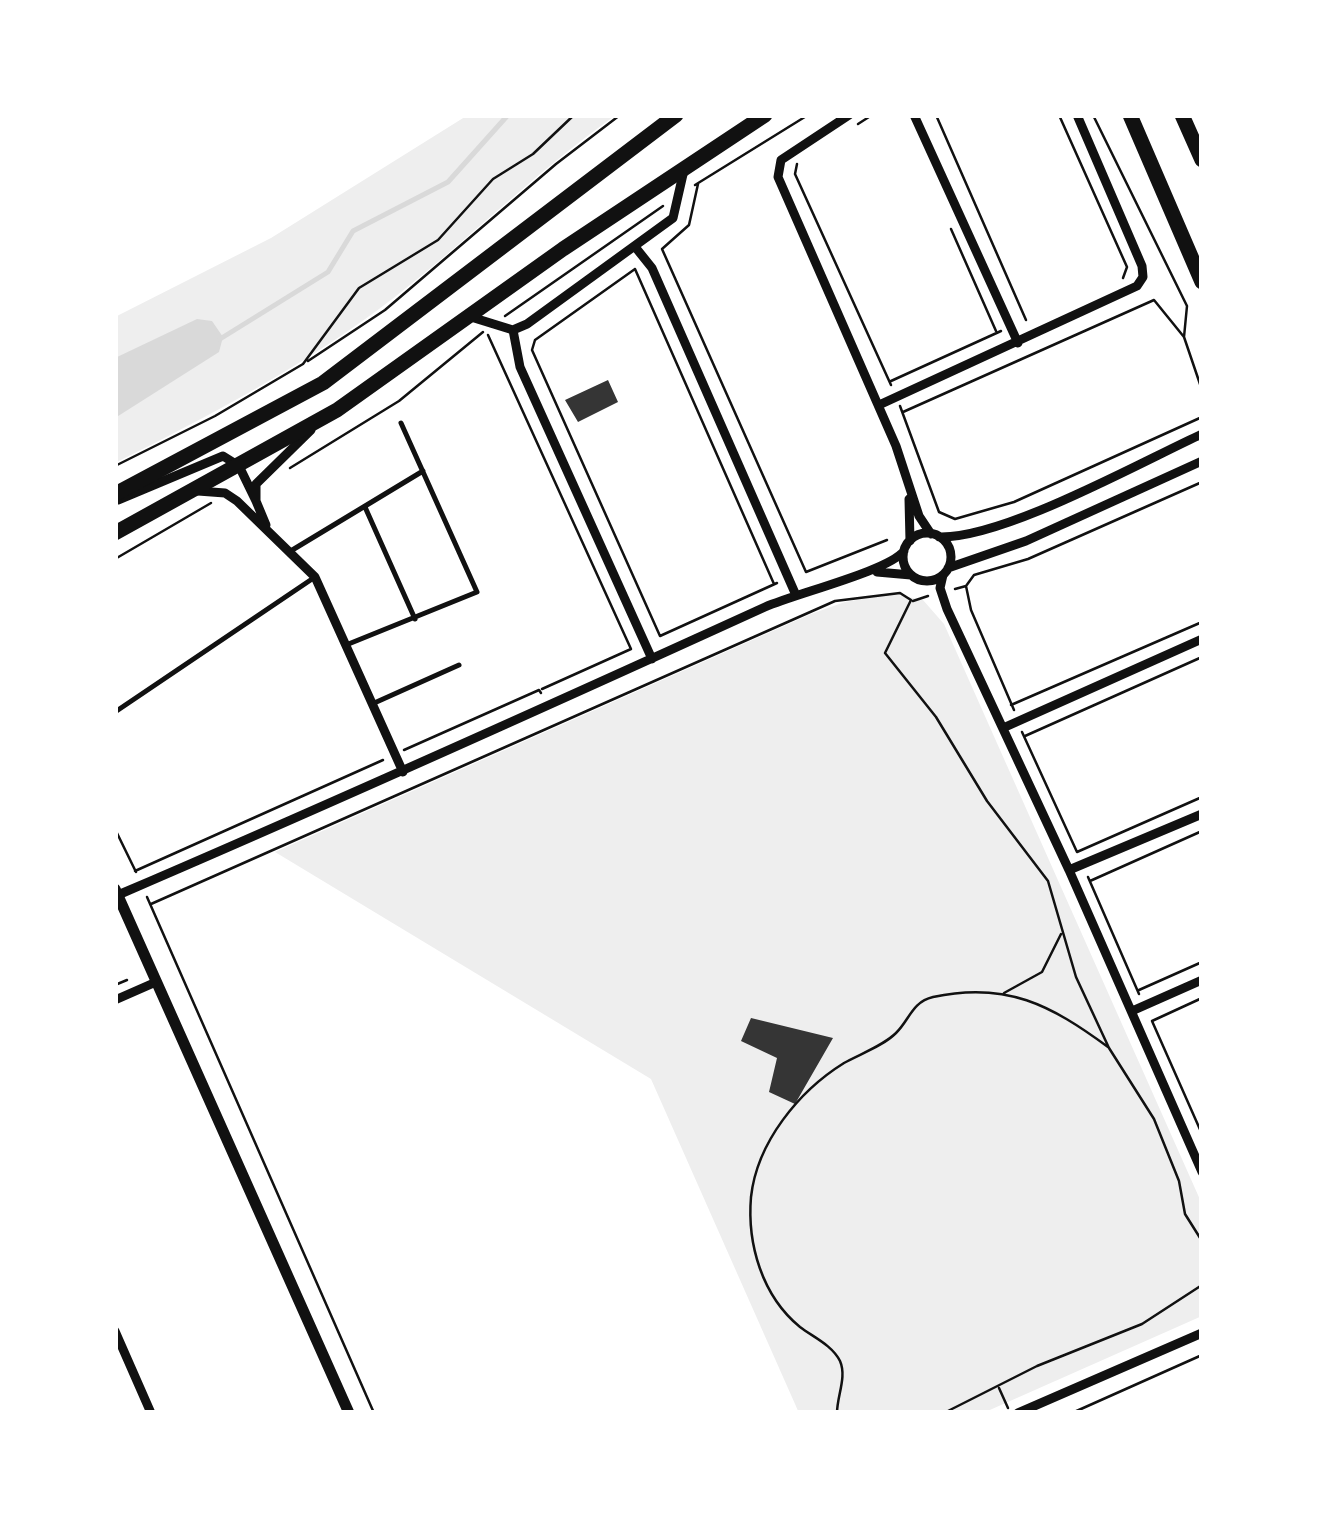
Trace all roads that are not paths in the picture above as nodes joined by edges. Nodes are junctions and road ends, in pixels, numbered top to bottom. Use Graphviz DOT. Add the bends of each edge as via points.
graph roads {
  1 [pos="676,115"];
  2 [pos="766,115"];
  3 [pos="849,115"];
  4 [pos="914,115"];
  5 [pos="1077,115"];
  6 [pos="1130,115"];
  7 [pos="1182,115"];
  8 [pos="1198,146"];
  9 [pos="1202,160"];
  10 [pos="684,167"];
  11 [pos="636,248"];
  12 [pos="1202,282"];
  13 [pos="469,317"];
  14 [pos="513,330"];
  15 [pos="1018,342"];
  16 [pos="879,405"];
  17 [pos="337,410"];
  18 [pos="402,422"];
  19 [pos="1202,434"];
  20 [pos="1202,461"];
  21 [pos="240,466"];
  22 [pos="423,471"];
  23 [pos="906,476"];
  24 [pos="195,491"];
  25 [pos="115,497"];
  26 [pos="256,501"];
  27 [pos="364,507"];
  28 [pos="269,532"];
  29 [pos="115,533"];
  30 [pos="935,536"];
  31 [pos="907,546"];
  32 [pos="289,552"];
  33 [pos="945,571"];
  34 [pos="870,572"];
  35 [pos="315,577"];
  36 [pos="917,578"];
  37 [pos="796,593"];
  38 [pos="946,609"];
  39 [pos="415,619"];
  40 [pos="1202,639"];
  41 [pos="346,645"];
  42 [pos="652,660"];
  43 [pos="459,665"];
  44 [pos="372,704"];
  45 [pos="115,712"];
  46 [pos="1002,728"];
  47 [pos="403,772"];
  48 [pos="1202,814"];
  49 [pos="1070,870"];
  50 [pos="116,892"];
  51 [pos="1202,980"];
  52 [pos="156,982"];
  53 [pos="115,1000"];
  54 [pos="1132,1011"];
  55 [pos="1198,1150"];
  56 [pos="1202,1172"];
  57 [pos="115,1331"];
  58 [pos="1202,1334"];
  59 [pos="128,1361"];
  60 [pos="116,1367"];
  61 [pos="1022,1412"];
  62 [pos="151,1413"];
  63 [pos="349,1413"];
  1 -- 25 [label="highway" via="322,383"];
  2 -- 10 [label="highway"];
  3 -- 16 [label="street" via="777,168"];
  4 -- 15 [label="street"];
  5 -- 15 [label="street" via="1143,277 1130,292"];
  6 -- 12 [label="highway"];
  7 -- 8 [label="highway"];
  8 -- 9 [label="highway"];
  10 -- 11 [label="street" via="673,218"];
  10 -- 13 [label="highway"];
  11 -- 14 [label="street"];
  11 -- 37 [label="street" via="652,268"];
  13 -- 14 [label="street"];
  13 -- 17 [label="highway"];
  14 -- 42 [label="street" via="520,367"];
  15 -- 16 [label="street"];
  16 -- 23 [label="street"];
  17 -- 21 [label="highway"];
  17 -- 26 [label="street" via="256,484"];
  18 -- 22 [label="lane"];
  19 -- 30 [label="street" via="1016,519 959,537"];
  20 -- 33 [label="street"];
  21 -- 24 [label="highway"];
  21 -- 25 [label="street" via="222,456"];
  21 -- 26 [label="street"];
  22 -- 27 [label="lane"];
  22 -- 39 [label="lane" via="477,592"];
  23 -- 30 [label="street" via="919,516"];
  23 -- 31 [label="street"];
  24 -- 28 [label="street" via="225,493"];
  24 -- 29 [label="highway"];
  26 -- 28 [label="street"];
  27 -- 32 [label="lane"];
  27 -- 39 [label="lane"];
  28 -- 32 [label="street"];
  30 -- 31 [label="street"];
  30 -- 33 [label="street" via="950,551"];
  31 -- 34 [label="street"];
  31 -- 36 [label="street" via="904,565"];
  32 -- 35 [label="street"];
  33 -- 36 [label="street"];
  33 -- 38 [label="street" via="940,588"];
  34 -- 36 [label="street"];
  34 -- 37 [label="street"];
  35 -- 41 [label="street"];
  35 -- 45 [label="lane"];
  36 -- 38 [label="street"];
  37 -- 42 [label="street"];
  38 -- 46 [label="street"];
  39 -- 41 [label="lane"];
  40 -- 46 [label="street"];
  41 -- 44 [label="street"];
  42 -- 47 [label="street"];
  43 -- 44 [label="lane"];
  44 -- 47 [label="street"];
  46 -- 49 [label="street"];
  47 -- 50 [label="street"];
  48 -- 49 [label="street"];
  49 -- 54 [label="street"];
  50 -- 52 [label="street"];
  51 -- 54 [label="street"];
  52 -- 53 [label="street"];
  52 -- 63 [label="street"];
  54 -- 55 [label="street"];
  55 -- 56 [label="street"];
  57 -- 59 [label="street"];
  58 -- 61 [label="street"];
  59 -- 60 [label="street"];
  59 -- 62 [label="street"];
}
